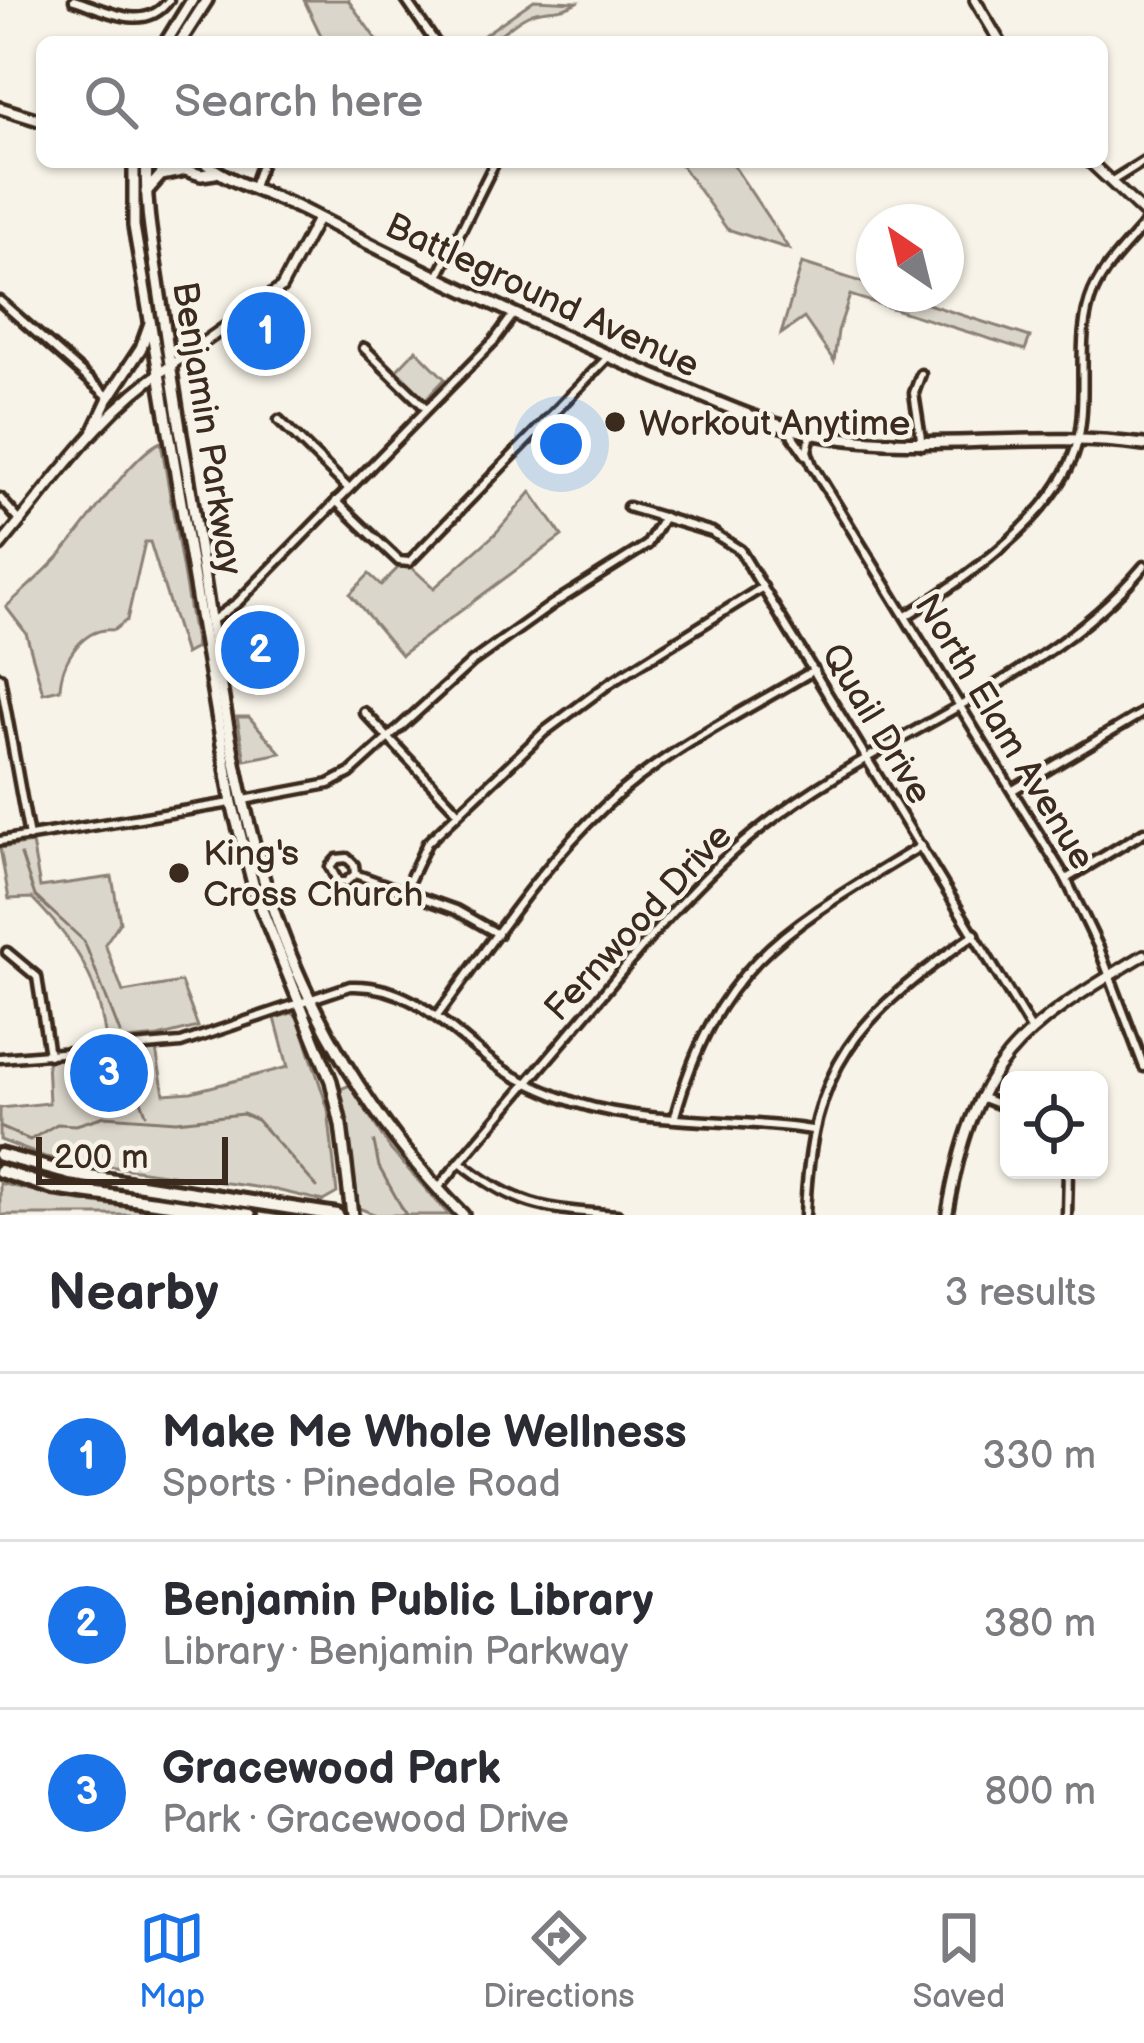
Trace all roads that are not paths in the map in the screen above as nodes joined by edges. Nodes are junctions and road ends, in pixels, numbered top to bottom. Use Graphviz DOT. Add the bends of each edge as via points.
graph roads {
  1 [pos="74,0"];
  2 [pos="169,0"];
  3 [pos="192,0"];
  4 [pos="207,0"];
  5 [pos="406,0"];
  6 [pos="975,0"];
  7 [pos="170,36"];
  8 [pos="184,36"];
  9 [pos="431,36"];
  10 [pos="996,36"];
  11 [pos="0,108"];
  12 [pos="36,119"];
  13 [pos="1144,161"];
  14 [pos="134,168"];
  15 [pos="147,168"];
  16 [pos="179,168"];
  17 [pos="210,168"];
  18 [pos="260,168"];
  19 [pos="492,168"];
  20 [pos="1096,168"];
  21 [pos="185,170"];
  22 [pos="215,173"];
  23 [pos="1110,182"];
  24 [pos="253,188"];
  25 [pos="146,192"];
  26 [pos="1144,213"];
  27 [pos="319,218"];
  28 [pos="1144,225"];
  29 [pos="437,279"];
  30 [pos="0,301"];
  31 [pos="513,315"];
  32 [pos="152,318"];
  33 [pos="364,348"];
  34 [pos="609,356"];
  35 [pos="170,366"];
  36 [pos="159,373"];
  37 [pos="921,374"];
  38 [pos="109,397"];
  39 [pos="426,408"];
  40 [pos="279,420"];
  41 [pos="787,428"];
  42 [pos="93,432"];
  43 [pos="811,434"];
  44 [pos="1079,438"];
  45 [pos="922,445"];
  46 [pos="1144,445"];
  47 [pos="809,458"];
  48 [pos="348,488"];
  49 [pos="0,498"];
  50 [pos="336,501"];
  51 [pos="628,507"];
  52 [pos="664,517"];
  53 [pos="20,521"];
  54 [pos="0,546"];
  55 [pos="1144,566"];
  56 [pos="763,587"];
  57 [pos="906,616"];
  58 [pos="207,624"];
  59 [pos="814,670"];
  60 [pos="0,677"];
  61 [pos="960,705"];
  62 [pos="364,712"];
  63 [pos="1144,712"];
  64 [pos="390,737"];
  65 [pos="867,758"];
  66 [pos="1012,791"];
  67 [pos="238,802"];
  68 [pos="458,812"];
  69 [pos="1144,832"];
  70 [pos="29,837"];
  71 [pos="0,841"];
  72 [pos="921,846"];
  73 [pos="355,874"];
  74 [pos="1066,879"];
  75 [pos="405,890"];
  76 [pos="499,934"];
  77 [pos="975,934"];
  78 [pos="7,952"];
  79 [pos="1144,955"];
  80 [pos="1110,975"];
  81 [pos="306,1001"];
  82 [pos="437,1017"];
  83 [pos="1031,1029"];
  84 [pos="49,1055"];
  85 [pos="0,1058"];
  86 [pos="1144,1067"];
  87 [pos="528,1082"];
  88 [pos="980,1096"];
  89 [pos="1000,1104"];
  90 [pos="675,1116"];
  91 [pos="812,1130"];
  92 [pos="0,1155"];
  93 [pos="460,1162"];
  94 [pos="0,1172"];
  95 [pos="1068,1179"];
  96 [pos="438,1188"];
  97 [pos="250,1215"];
  98 [pos="337,1215"];
  99 [pos="352,1215"];
  100 [pos="463,1215"];
  101 [pos="617,1215"];
  102 [pos="805,1215"];
  103 [pos="946,1215"];
  104 [pos="1067,1215"];
  1 -- 2 [label="street" via="139,20 159,14"];
  3 -- 7 [label="main road"];
  4 -- 8 [label="main road"];
  5 -- 9 [label="street"];
  6 -- 10 [label="street"];
  11 -- 12 [label="main road"];
  13 -- 23 [label="street"];
  14 -- 32 [label="main road, Benjamin Parkway" via="134,226"];
  15 -- 25 [label="main road, Benjamin Parkway"];
  16 -- 21 [label="main road, Battleground Avenue"];
  17 -- 22 [label="main road, Battleground Avenue"];
  18 -- 24 [label="street"];
  19 -- 29 [label="street"];
  20 -- 23 [label="street"];
  21 -- 22 [label="main road, Battleground Avenue"];
  21 -- 25 [label="main road" via="161,175"];
  22 -- 24 [label="main road, Battleground Avenue"];
  23 -- 26 [label="street"];
  24 -- 27 [label="main road, Battleground Avenue"];
  25 -- 35 [label="main road, Benjamin Parkway"];
  27 -- 29 [label="main road, Battleground Avenue"];
  27 -- 35 [label="street" via="281,289"];
  28 -- 44 [label="street" via="1088,305"];
  29 -- 31 [label="main road, Battleground Avenue"];
  30 -- 38 [label="street"];
  31 -- 34 [label="main road, Battleground Avenue"];
  31 -- 39 [label="street"];
  32 -- 36 [label="main road, Benjamin Parkway"];
  32 -- 38 [label="main road"];
  33 -- 39 [label="street"];
  34 -- 41 [label="main road, Battleground Avenue"];
  34 -- 50 [label="street" via="404,563"];
  35 -- 36 [label="street"];
  35 -- 58 [label="main road, Benjamin Parkway"];
  36 -- 42 [label="street"];
  36 -- 58 [label="main road, Benjamin Parkway"];
  37 -- 45 [label="street" via="914,393"];
  38 -- 42 [label="street"];
  39 -- 48 [label="street"];
  40 -- 48 [label="street"];
  41 -- 43 [label="main road, Battleground Avenue"];
  41 -- 47 [label="street, North Elam Avenue"];
  42 -- 53 [label="street"];
  43 -- 45 [label="main road, Battleground Avenue"];
  43 -- 47 [label="street"];
  44 -- 45 [label="main road, Battleground Avenue"];
  44 -- 46 [label="main road, Battleground Avenue"];
  44 -- 57 [label="street" via="1064,474 1022,528"];
  47 -- 57 [label="street, North Elam Avenue"];
  48 -- 50 [label="street"];
  49 -- 53 [label="street"];
  50 -- 58 [label="street"];
  51 -- 52 [label="street, Quail Drive"];
  52 -- 56 [label="street, Quail Drive" via="734,544"];
  52 -- 64 [label="street" via="639,551 472,662"];
  53 -- 54 [label="street"];
  55 -- 61 [label="street, Fernwood Drive" via="1084,625"];
  56 -- 59 [label="street, Quail Drive"];
  56 -- 68 [label="street" via="582,702"];
  57 -- 61 [label="street, North Elam Avenue"];
  58 -- 67 [label="main road, Benjamin Parkway"];
  59 -- 65 [label="street, Quail Drive"];
  59 -- 76 [label="street" via="607,804"];
  60 -- 70 [label="street"];
  61 -- 65 [label="street, Fernwood Drive"];
  61 -- 66 [label="street, North Elam Avenue"];
  62 -- 64 [label="street"];
  63 -- 66 [label="street"];
  64 -- 67 [label="street" via="339,779"];
  64 -- 68 [label="street"];
  65 -- 72 [label="street, Quail Drive"];
  65 -- 87 [label="street, Fernwood Drive" via="784,810 710,873"];
  66 -- 74 [label="street, North Elam Avenue"];
  67 -- 70 [label="street"];
  67 -- 81 [label="main road, Benjamin Parkway" via="256,895"];
  68 -- 75 [label="street" via="427,844"];
  69 -- 74 [label="street"];
  70 -- 71 [label="street"];
  72 -- 77 [label="street, Quail Drive"];
  72 -- 90 [label="street" via="801,920 755,959 714,1014"];
  73 -- 73 [label="street" via="347,858 331,867 338,882"];
  73 -- 75 [label="street"];
  74 -- 80 [label="street, North Elam Avenue"];
  75 -- 76 [label="street"];
  76 -- 82 [label="street"];
  77 -- 83 [label="street, Quail Drive"];
  77 -- 91 [label="street" via="878,1010 834,1072"];
  78 -- 84 [label="street" via="37,977"];
  79 -- 80 [label="street"];
  80 -- 83 [label="street"];
  80 -- 86 [label="street, North Elam Avenue"];
  81 -- 82 [label="street" via="371,985"];
  81 -- 84 [label="street" via="181,1043"];
  81 -- 96 [label="main road, Benjamin Parkway"];
  81 -- 99 [label="main road, Benjamin Parkway" via="341,1124"];
  82 -- 87 [label="street"];
  83 -- 88 [label="street"];
  84 -- 85 [label="street"];
  87 -- 90 [label="street" via="581,1104"];
  87 -- 93 [label="street, Fernwood Drive"];
  88 -- 89 [label="street"];
  88 -- 103 [label="street"];
  90 -- 91 [label="street"];
  91 -- 102 [label="street"];
  92 -- 98 [label="highway" via="70,1174"];
  93 -- 96 [label="street, Fernwood Drive"];
  93 -- 101 [label="street" via="525,1203"];
  94 -- 97 [label="highway" via="126,1200"];
  95 -- 104 [label="street"];
  96 -- 100 [label="main road, Benjamin Parkway"];
}
